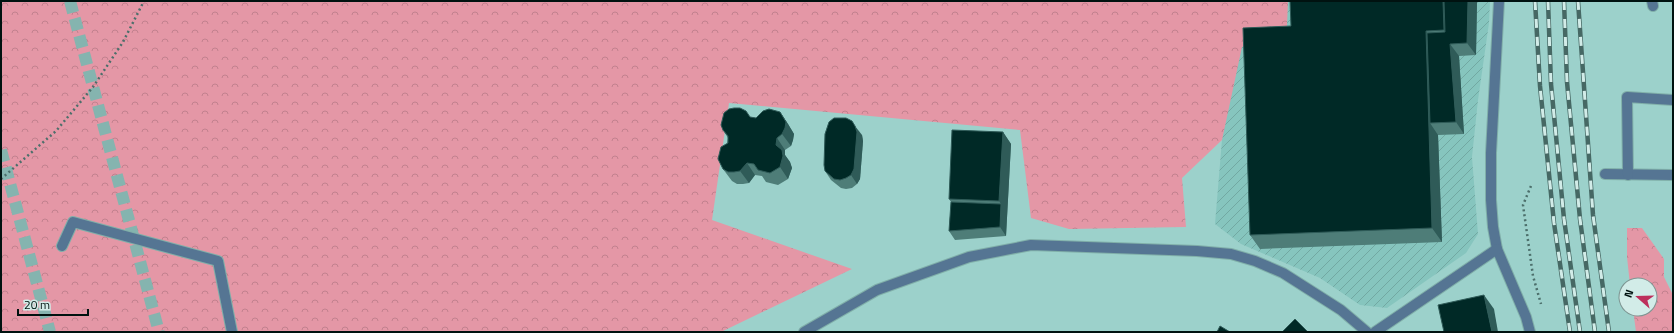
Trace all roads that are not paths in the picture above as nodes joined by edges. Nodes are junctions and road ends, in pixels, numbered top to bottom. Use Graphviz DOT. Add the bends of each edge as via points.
graph roads {
  1 [pos="1499,1"];
  2 [pos="1673,100"];
  3 [pos="1605,174"];
  4 [pos="1628,175"];
  5 [pos="1673,175"];
  6 [pos="62,246"];
  7 [pos="1497,249"];
  8 [pos="232,332"];
  9 [pos="804,332"];
  10 [pos="1367,332"];
  11 [pos="1375,332"];
  12 [pos="1530,332"];
  1 -- 7 [label="street" via="1491,153 1491,200"];
  2 -- 4 [label="street" via="1627,97"];
  3 -- 4 [label="street"];
  4 -- 5 [label="street"];
  6 -- 8 [label="street" via="73,222 218,261"];
  7 -- 11 [label="street"];
  7 -- 12 [label="street"];
  9 -- 10 [label="street" via="877,290 970,257 1031,245 1231,254 1283,273 1341,310"];
}
